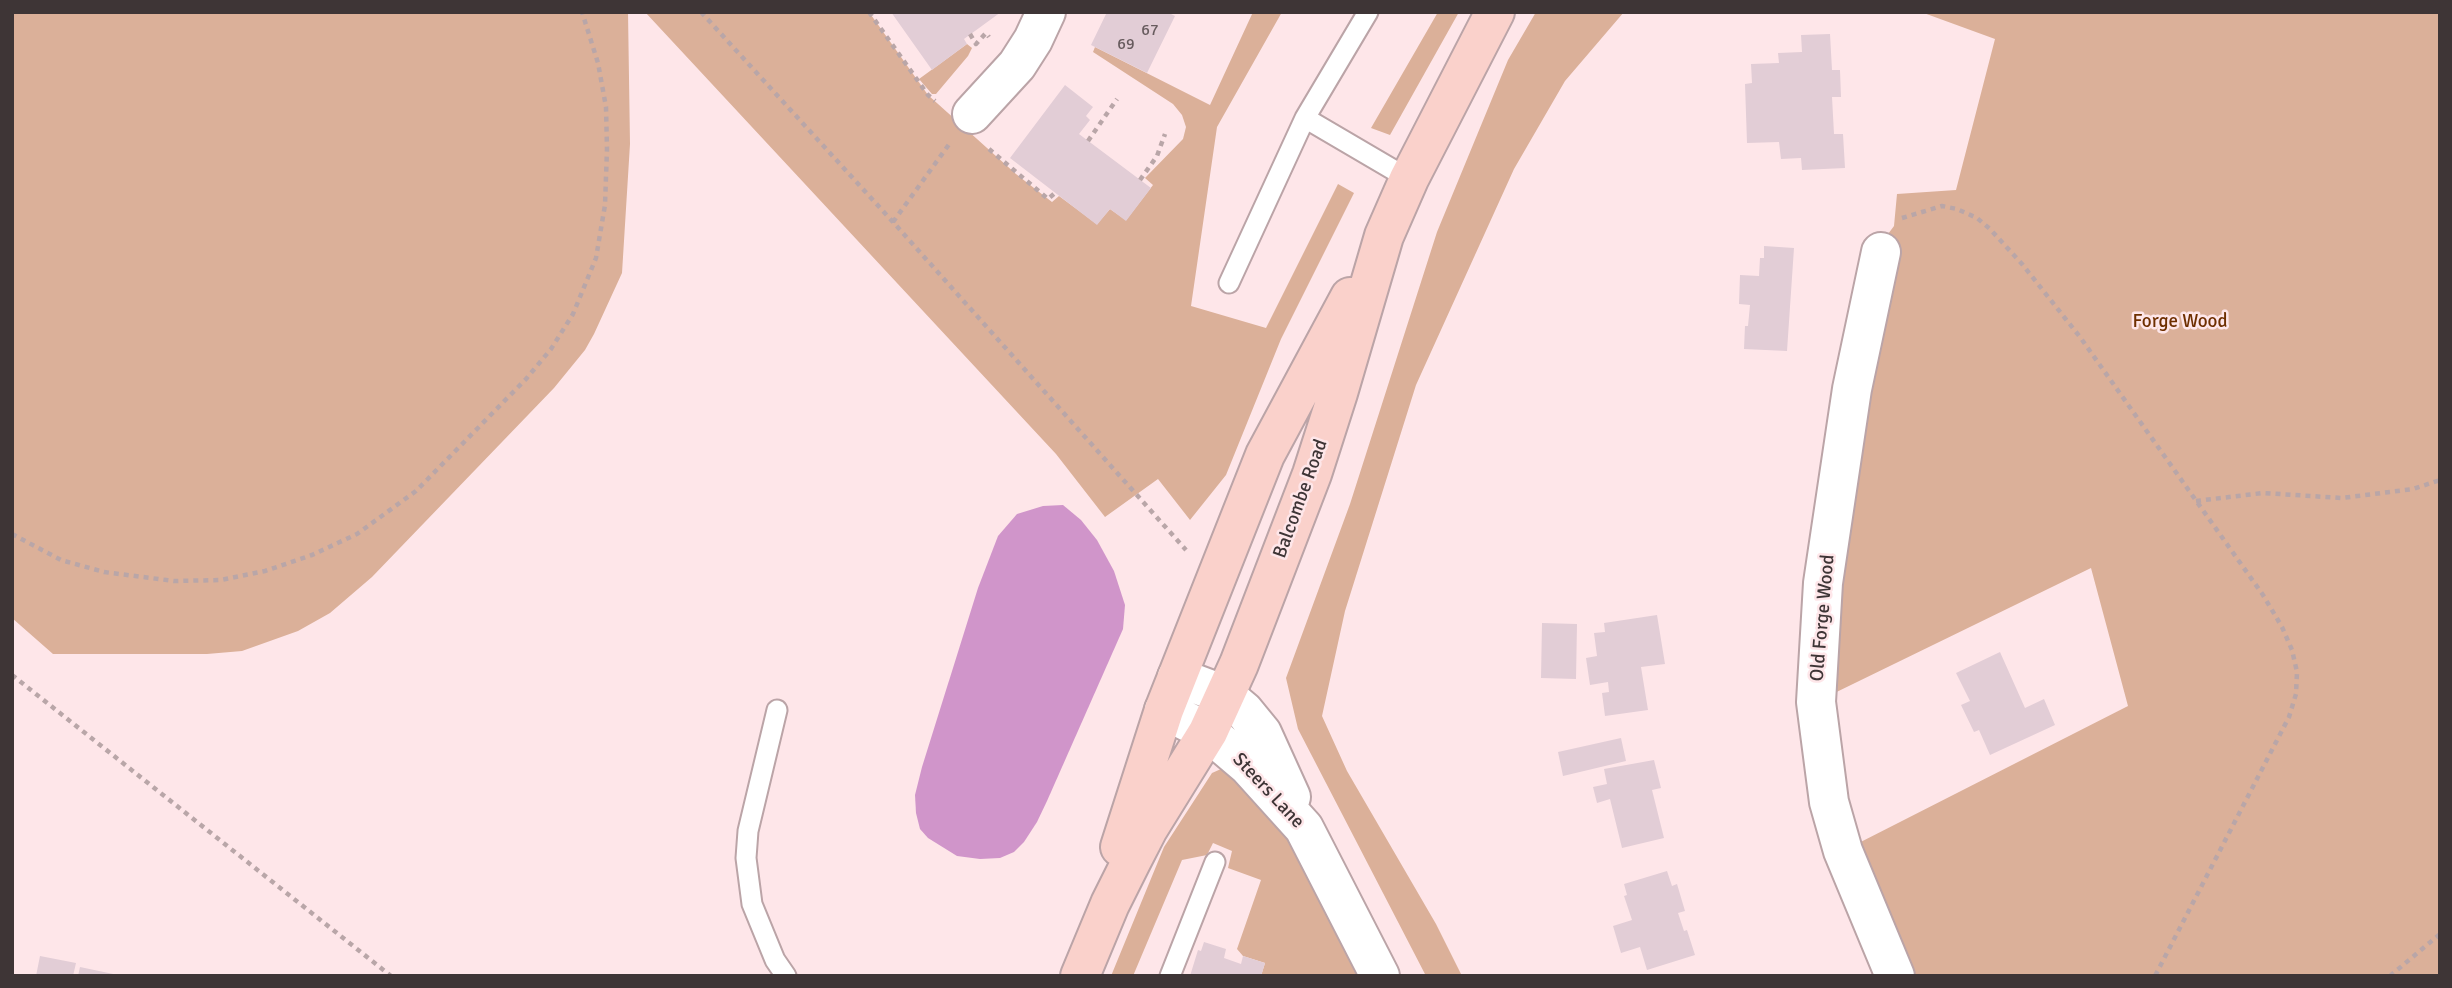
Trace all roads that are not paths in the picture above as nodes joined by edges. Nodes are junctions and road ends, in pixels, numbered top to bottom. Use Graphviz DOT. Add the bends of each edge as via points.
graph roads {
  1 [pos="1046,12"];
  2 [pos="1368,12"];
  3 [pos="1495,12"];
  4 [pos="1305,118"];
  5 [pos="967,120"];
  6 [pos="1409,179"];
  7 [pos="1384,236"];
  8 [pos="1881,252"];
  9 [pos="1229,283"];
  10 [pos="1170,693"];
  11 [pos="1225,695"];
  12 [pos="777,710"];
  13 [pos="1208,732"];
  14 [pos="1304,828"];
  15 [pos="1215,862"];
  16 [pos="1110,904"];
  17 [pos="786,976"];
  18 [pos="1080,976"];
  19 [pos="1170,976"];
  20 [pos="1380,976"];
  21 [pos="1895,976"];
  1 -- 5 [label="street" via="1017,65"];
  2 -- 4 [label="lane"];
  3 -- 6 [label="main road, Balcombe Road"];
  4 -- 6 [label="lane"];
  4 -- 9 [label="lane"];
  6 -- 7 [label="main road, Balcombe Road"];
  7 -- 10 [label="main road" via="1265,455"];
  7 -- 11 [label="main road, Balcombe Road" via="1312,474"];
  8 -- 21 [label="street, Old Forge Wood" via="1852,389 1825,570 1816,702 1829,802 1843,851"];
  10 -- 11 [label="street"];
  10 -- 13 [label="street, Steers Lane"];
  10 -- 16 [label="main road" via="1118,852"];
  11 -- 13 [label="main road, Balcombe Road"];
  11 -- 14 [label="street" via="1262,733"];
  12 -- 17 [label="lane" via="748,831 746,858 752,904"];
  13 -- 14 [label="street, Steers Lane" via="1248,766"];
  13 -- 16 [label="main road, Balcombe Road" via="1148,829"];
  14 -- 20 [label="street, Steers Lane"];
  15 -- 19 [label="lane"];
  16 -- 18 [label="main road, Balcombe Road"];
}
